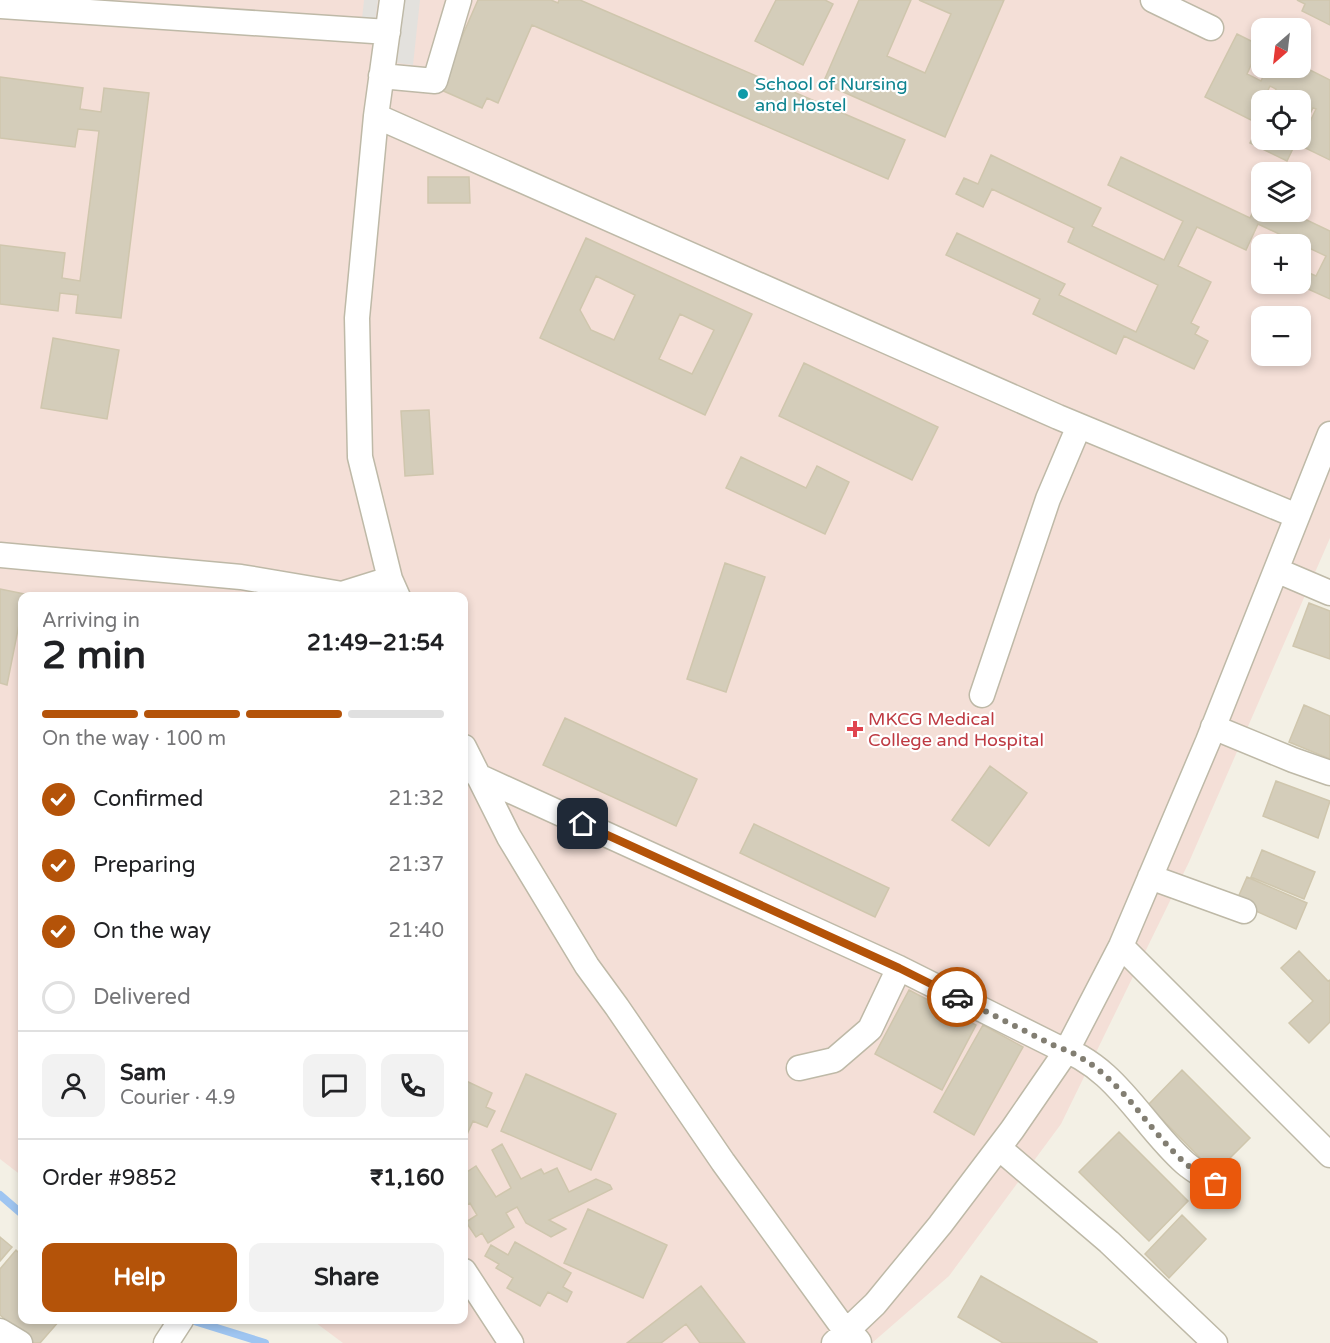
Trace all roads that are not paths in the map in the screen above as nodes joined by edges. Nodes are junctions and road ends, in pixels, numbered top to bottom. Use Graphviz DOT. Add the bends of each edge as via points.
graph roads {
  1 [pos="393,0"];
  2 [pos="459,0"];
  3 [pos="1153,0"];
  4 [pos="0,6"];
  5 [pos="1211,28"];
  6 [pos="388,32"];
  7 [pos="381,76"];
  8 [pos="375,116"];
  9 [pos="1079,426"];
  10 [pos="1330,434"];
  11 [pos="1297,516"];
  12 [pos="0,555"];
  13 [pos="1276,570"];
  14 [pos="394,588"];
  15 [pos="323,592"];
  16 [pos="363,592"];
  17 [pos="1330,594"];
  18 [pos="982,695"];
  19 [pos="1213,727"];
  20 [pos="468,755"];
  21 [pos="1330,773"];
  22 [pos="478,776"];
  23 [pos="1150,877"];
  24 [pos="1244,911"];
  25 [pos="1121,946"];
  26 [pos="899,968"];
  27 [pos="1067,1050"];
  28 [pos="799,1068"];
  29 [pos="999,1148"];
  30 [pos="1330,1155"];
  31 [pos="1216,1184"];
  32 [pos="468,1277"];
  33 [pos="0,1330"];
  34 [pos="846,1340"];
  35 [pos="20,1343"];
  36 [pos="511,1343"];
  37 [pos="1215,1343"];
  1 -- 6 [label="street"];
  2 -- 7 [label="street" via="435,81"];
  3 -- 5 [label="street"];
  4 -- 6 [label="street"];
  6 -- 7 [label="street"];
  7 -- 8 [label="street"];
  8 -- 9 [label="street"];
  8 -- 14 [label="street" via="357,318 360,457"];
  9 -- 11 [label="street"];
  9 -- 18 [label="street" via="1048,500"];
  10 -- 11 [label="street"];
  11 -- 13 [label="street"];
  12 -- 15 [label="street" via="241,577"];
  13 -- 17 [label="street"];
  13 -- 19 [label="street"];
  14 -- 16 [label="street"];
  19 -- 21 [label="street"];
  19 -- 23 [label="street"];
  20 -- 22 [label="street"];
  22 -- 26 [label="street"];
  22 -- 34 [label="street" via="509,837 587,966"];
  23 -- 24 [label="street"];
  23 -- 25 [label="street"];
  25 -- 27 [label="street"];
  25 -- 30 [label="street"];
  26 -- 27 [label="street"];
  26 -- 28 [label="street" via="870,1029 834,1060"];
  27 -- 29 [label="street"];
  27 -- 31 [label="street" via="1108,1076 1186,1164"];
  29 -- 34 [label="street"];
  29 -- 37 [label="street" via="1108,1242"];
  32 -- 36 [label="street"];
  33 -- 35 [label="street"];
}
